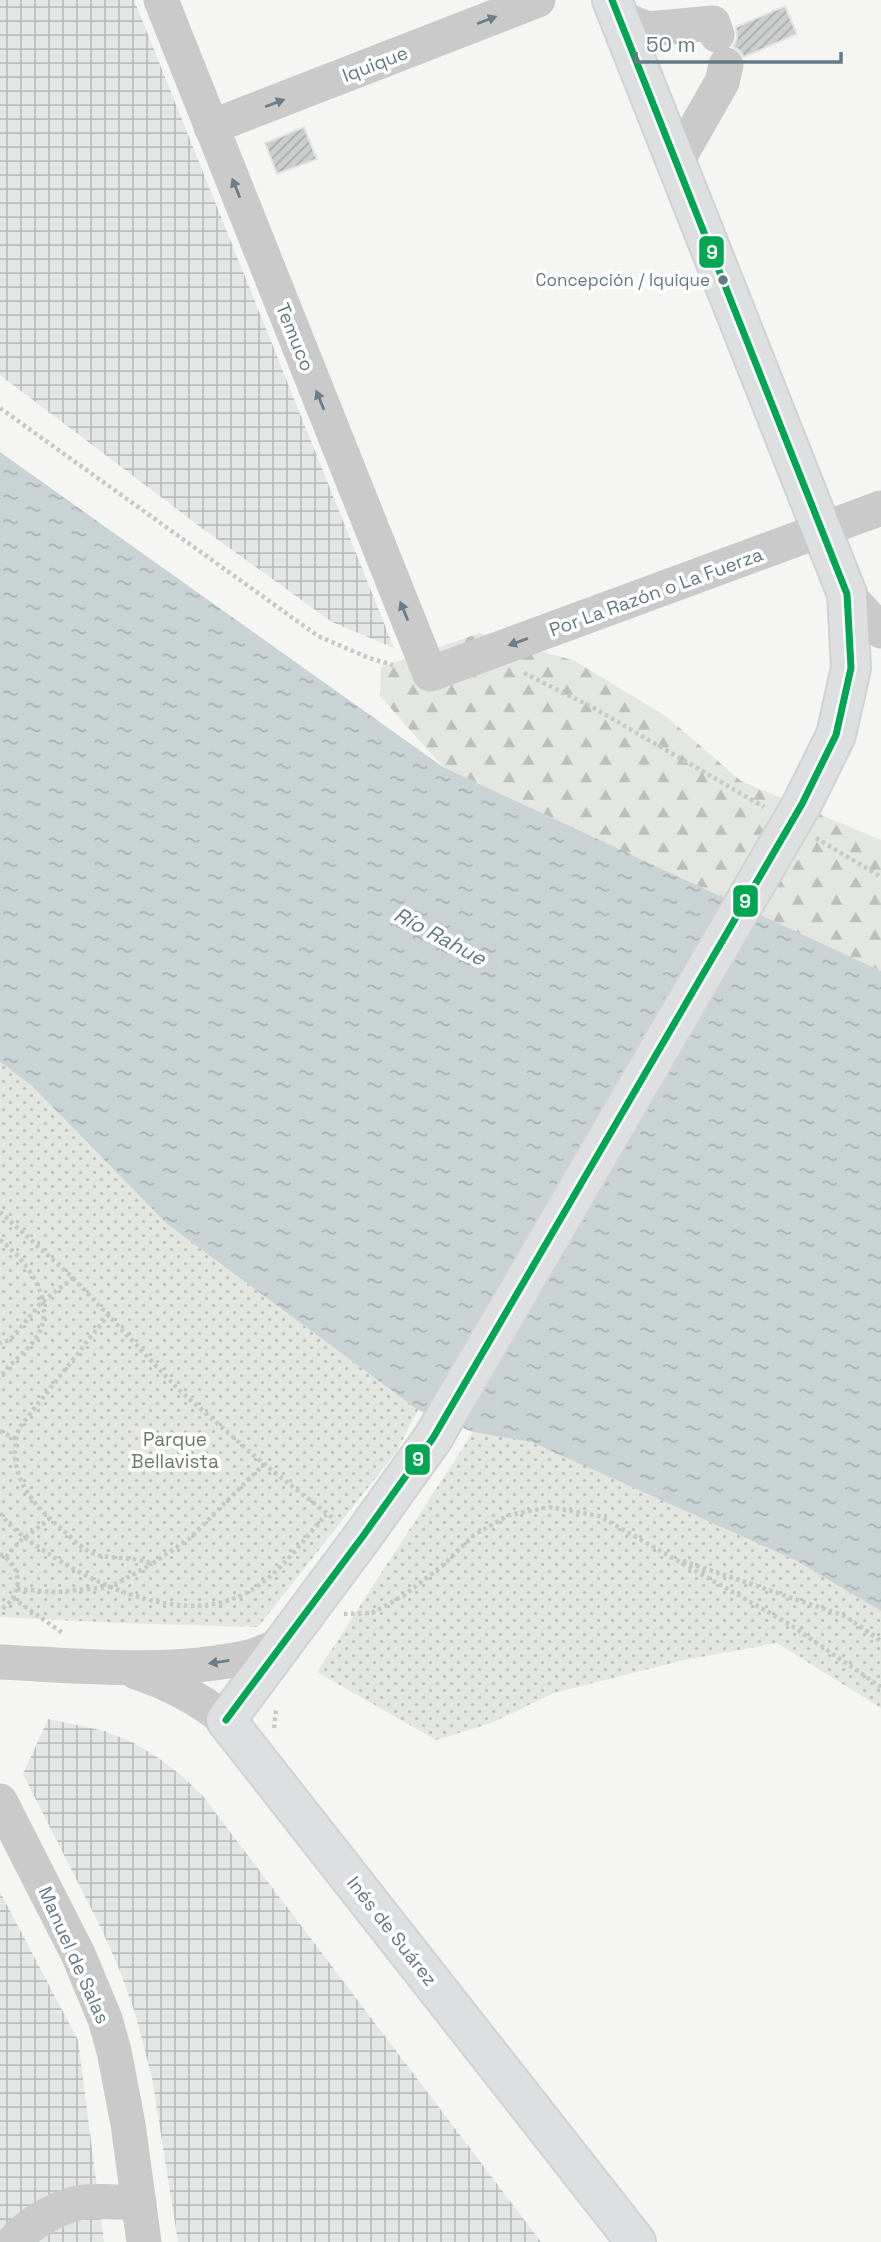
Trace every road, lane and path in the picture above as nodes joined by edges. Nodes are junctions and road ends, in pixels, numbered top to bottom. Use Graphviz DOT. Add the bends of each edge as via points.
graph roads {
  1 [pos="161,0"];
  2 [pos="538,0"];
  3 [pos="615,8"];
  4 [pos="716,31"];
  5 [pos="211,127"];
  6 [pos="677,161"];
  7 [pos="881,508"];
  8 [pos="821,532"];
  9 [pos="847,594"];
  10 [pos="881,631"];
  11 [pos="429,674"];
  12 [pos="0,1212"];
  13 [pos="0,1240"];
  14 [pos="73,1278"];
  15 [pos="43,1302"];
  16 [pos="109,1314"];
  17 [pos="0,1343"];
  18 [pos="0,1378"];
  19 [pos="0,1431"];
  20 [pos="16,1440"];
  21 [pos="264,1464"];
  22 [pos="0,1513"];
  23 [pos="49,1518"];
  24 [pos="24,1538"];
  25 [pos="0,1553"];
  26 [pos="6,1557"];
  27 [pos="672,1558"];
  28 [pos="152,1564"];
  29 [pos="110,1587"];
  30 [pos="17,1589"];
  31 [pos="13,1598"];
  32 [pos="0,1610"];
  33 [pos="332,1615"];
  34 [pos="66,1636"];
  35 [pos="881,1641"];
  36 [pos="284,1643"];
  37 [pos="0,1662"];
  38 [pos="112,1668"];
  39 [pos="881,1687"];
  40 [pos="278,1702"];
  41 [pos="226,1720"];
  42 [pos="277,1740"];
  43 [pos="0,1801"];
  44 [pos="139,2203"];
  45 [pos="13,2242"];
  46 [pos="145,2242"];
  47 [pos="636,2242"];
  1 -- 5 [label="street, Temuco"];
  5 -- 2 [label="street, Iquique, one-way"];
  3 -- 4 [label="street" via="648,29"];
  3 -- 6 [label="main road"];
  4 -- 6 [label="street" via="722,82"];
  11 -- 5 [label="street, Temuco, one-way"];
  6 -- 8 [label="main road"];
  7 -- 8 [label="street, Por La Razón o La Fuerza"];
  8 -- 9 [label="main road"];
  8 -- 11 [label="street, Por La Razón o La Fuerza, one-way"];
  9 -- 10 [label="street"];
  9 -- 36 [label="main road, bridge" via="848,681 836,735 802,804 433,1438"];
  12 -- 14 [label="path"];
  13 -- 15 [label="path" via="33,1276"];
  14 -- 15 [label="path"];
  14 -- 16 [label="path"];
  15 -- 17 [label="path" via="10,1340"];
  15 -- 18 [label="path" via="42,1328 36,1339"];
  16 -- 20 [label="path" via="19,1427"];
  16 -- 21 [label="path" via="179,1390"];
  19 -- 20 [label="path"];
  20 -- 23 [label="path" via="15,1463 26,1494"];
  21 -- 28 [label="path" via="190,1538"];
  21 -- 29 [label="path" via="326,1515 261,1584 230,1600 200,1605 169,1603"];
  22 -- 24 [label="path"];
  23 -- 24 [label="path"];
  23 -- 28 [label="path" via="90,1553"];
  24 -- 26 [label="path"];
  24 -- 29 [label="path"];
  25 -- 26 [label="path"];
  26 -- 30 [label="path" via="16,1571"];
  27 -- 33 [label="path" via="599,1516 550,1507 509,1515 474,1535 403,1597 372,1613"];
  27 -- 35 [label="path" via="845,1616"];
  27 -- 39 [label="path" via="789,1624"];
  28 -- 29 [label="path"];
  29 -- 30 [label="path" via="57,1592"];
  30 -- 31 [label="path"];
  31 -- 32 [label="path"];
  31 -- 34 [label="path"];
  36 -- 38 [label="street, one-way" via="252,1656 204,1664"];
  36 -- 41 [label="main road"];
  37 -- 38 [label="street"];
  38 -- 41 [label="street, Inés de Suárez" via="175,1686"];
  40 -- 42 [label="path"];
  41 -- 47 [label="main road, Inés de Suárez"];
  43 -- 44 [label="street, Manuel de Salas" via="78,1954 105,2019 127,2113"];
  44 -- 45 [label="street" via="80,2202 43,2217"];
  44 -- 46 [label="street, Manuel de Salas"];
}
